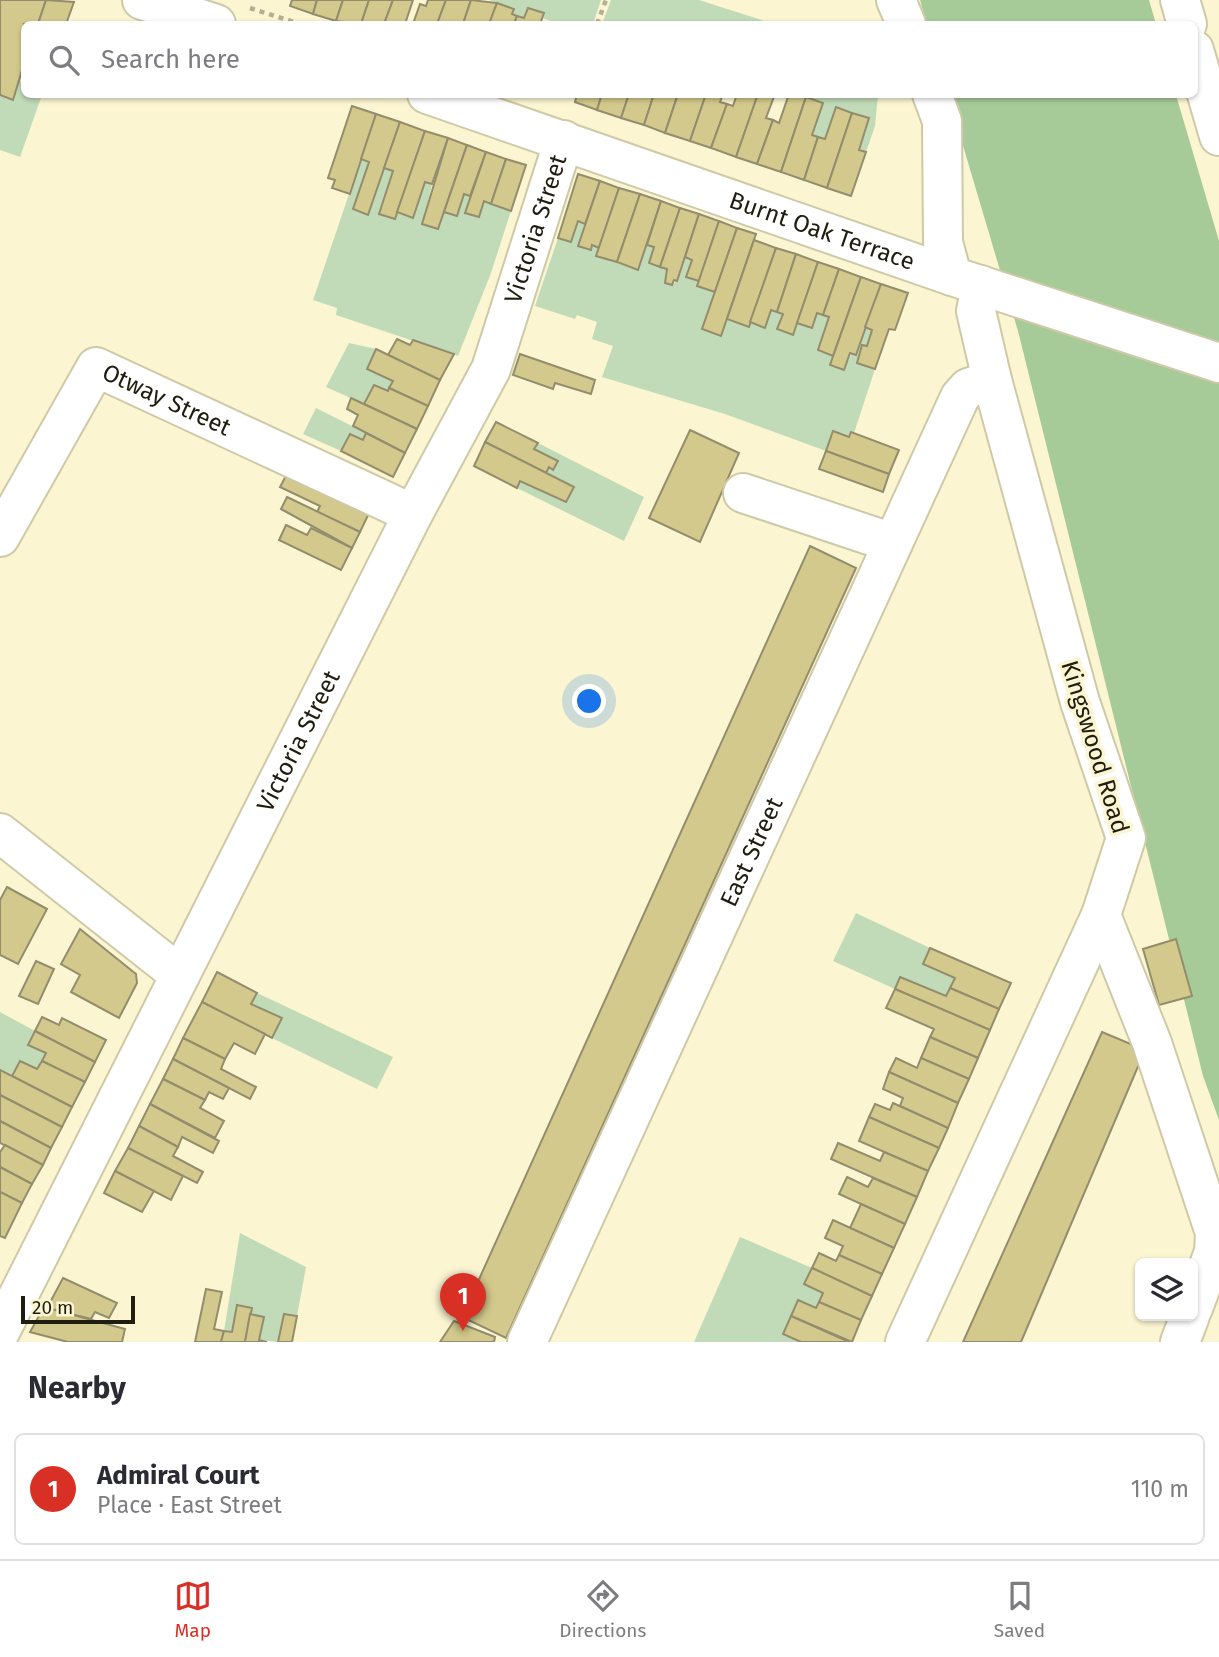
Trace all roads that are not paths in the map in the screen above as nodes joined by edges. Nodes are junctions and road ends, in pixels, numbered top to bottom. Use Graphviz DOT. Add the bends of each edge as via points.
graph roads {
  1 [pos="142,0"];
  2 [pos="896,0"];
  3 [pos="1180,0"];
  4 [pos="231,16"];
  5 [pos="905,21"];
  6 [pos="1186,21"];
  7 [pos="1198,61"];
  8 [pos="439,98"];
  9 [pos="934,98"];
  10 [pos="1219,136"];
  11 [pos="564,140"];
  12 [pos="979,284"];
  13 [pos="1219,363"];
  14 [pos="992,380"];
  15 [pos="743,492"];
  16 [pos="413,514"];
  17 [pos="0,537"];
  18 [pos="893,543"];
  19 [pos="0,833"];
  20 [pos="1101,915"];
  21 [pos="180,975"];
  22 [pos="1198,1295"];
  23 [pos="1188,1321"];
  24 [pos="0,1332"];
  25 [pos="527,1342"];
  26 [pos="905,1342"];
  27 [pos="1180,1342"];
  1 -- 4 [label="street"];
  2 -- 5 [label="street"];
  3 -- 6 [label="street"];
  7 -- 10 [label="street"];
  8 -- 11 [label="street, Burnt Oak Terrace"];
  9 -- 12 [label="street, Kingswood Road" via="943,121 943,242"];
  11 -- 12 [label="street, Burnt Oak Terrace"];
  11 -- 16 [label="street, Victoria Street" via="491,369"];
  12 -- 13 [label="street, Burnt Oak Terrace"];
  12 -- 14 [label="street, Kingswood Road" via="976,311"];
  14 -- 18 [label="street, East Street" via="968,387 960,397"];
  14 -- 20 [label="street, Kingswood Road" via="1080,702 1126,838"];
  15 -- 18 [label="street"];
  16 -- 17 [label="street, Otway Street" via="96,367"];
  16 -- 21 [label="street, Victoria Street"];
  18 -- 25 [label="street, East Street"];
  19 -- 21 [label="street"];
  20 -- 22 [label="street" via="1152,1043 1215,1233 1214,1252"];
  20 -- 26 [label="street, Kingswood Road"];
  21 -- 24 [label="street, Victoria Street"];
  23 -- 27 [label="street"];
}
